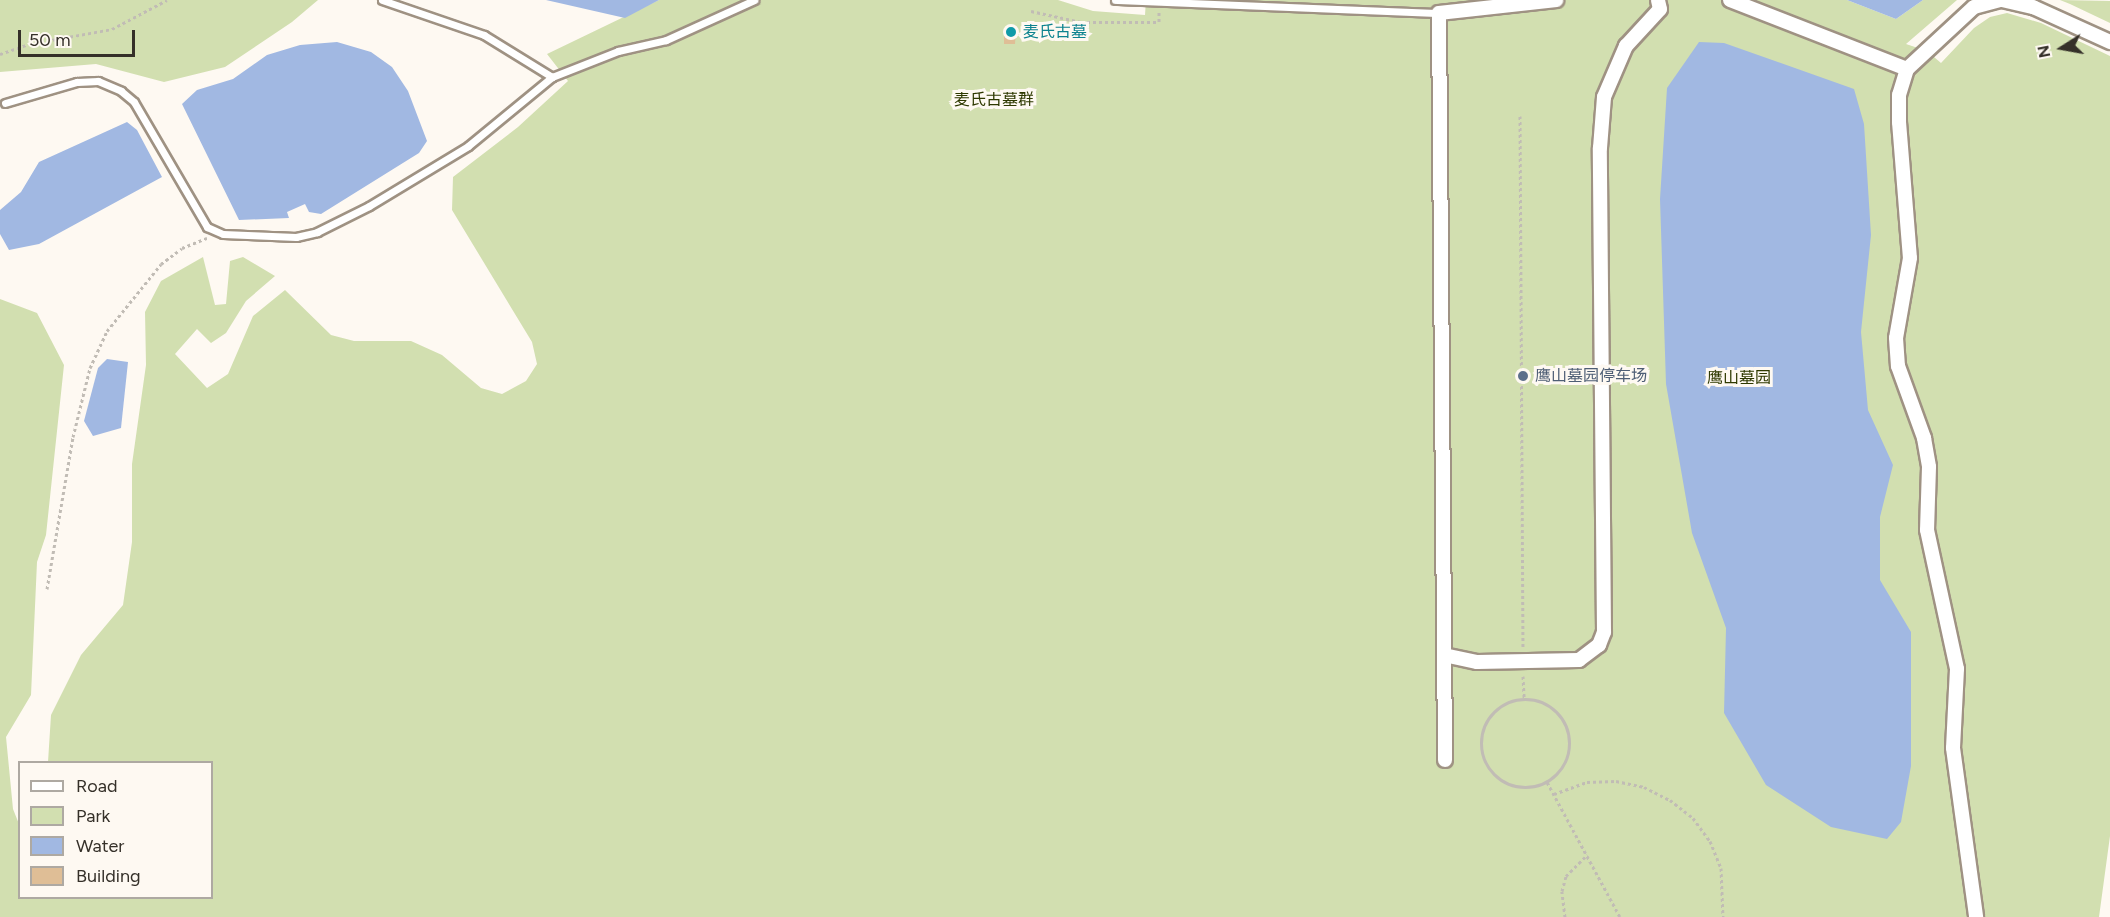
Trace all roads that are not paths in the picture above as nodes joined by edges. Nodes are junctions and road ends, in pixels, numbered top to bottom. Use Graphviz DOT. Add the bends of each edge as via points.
graph roads {
  1 [pos="381,0"];
  2 [pos="754,0"];
  3 [pos="1115,0"];
  4 [pos="1556,0"];
  5 [pos="1658,0"];
  6 [pos="1730,0"];
  7 [pos="2001,0"];
  8 [pos="1508,3"];
  9 [pos="1439,13"];
  10 [pos="2110,42"];
  11 [pos="1907,69"];
  12 [pos="552,77"];
  13 [pos="5,103"];
  14 [pos="1444,655"];
  15 [pos="1445,760"];
  16 [pos="1976,917"];
  1 -- 12 [label="lane" via="484,35"];
  2 -- 12 [label="lane" via="666,40 618,51"];
  3 -- 9 [label="lane"];
  4 -- 8 [label="street"];
  5 -- 14 [label="street" via="1660,9 1626,46 1604,97 1600,148 1604,632 1594,650 1579,660 1477,662"];
  6 -- 11 [label="street"];
  7 -- 10 [label="street" via="2033,7"];
  7 -- 11 [label="street" via="1974,7"];
  8 -- 9 [label="street"];
  9 -- 14 [label="street"];
  11 -- 16 [label="street" via="1899,95 1899,122 1910,258 1896,338 1898,366 1924,438 1929,467 1927,530 1957,669 1953,748"];
  12 -- 13 [label="lane" via="468,146 317,232 296,237 223,234 202,222 134,102 121,91 98,81 77,82"];
  14 -- 15 [label="street"];
}
